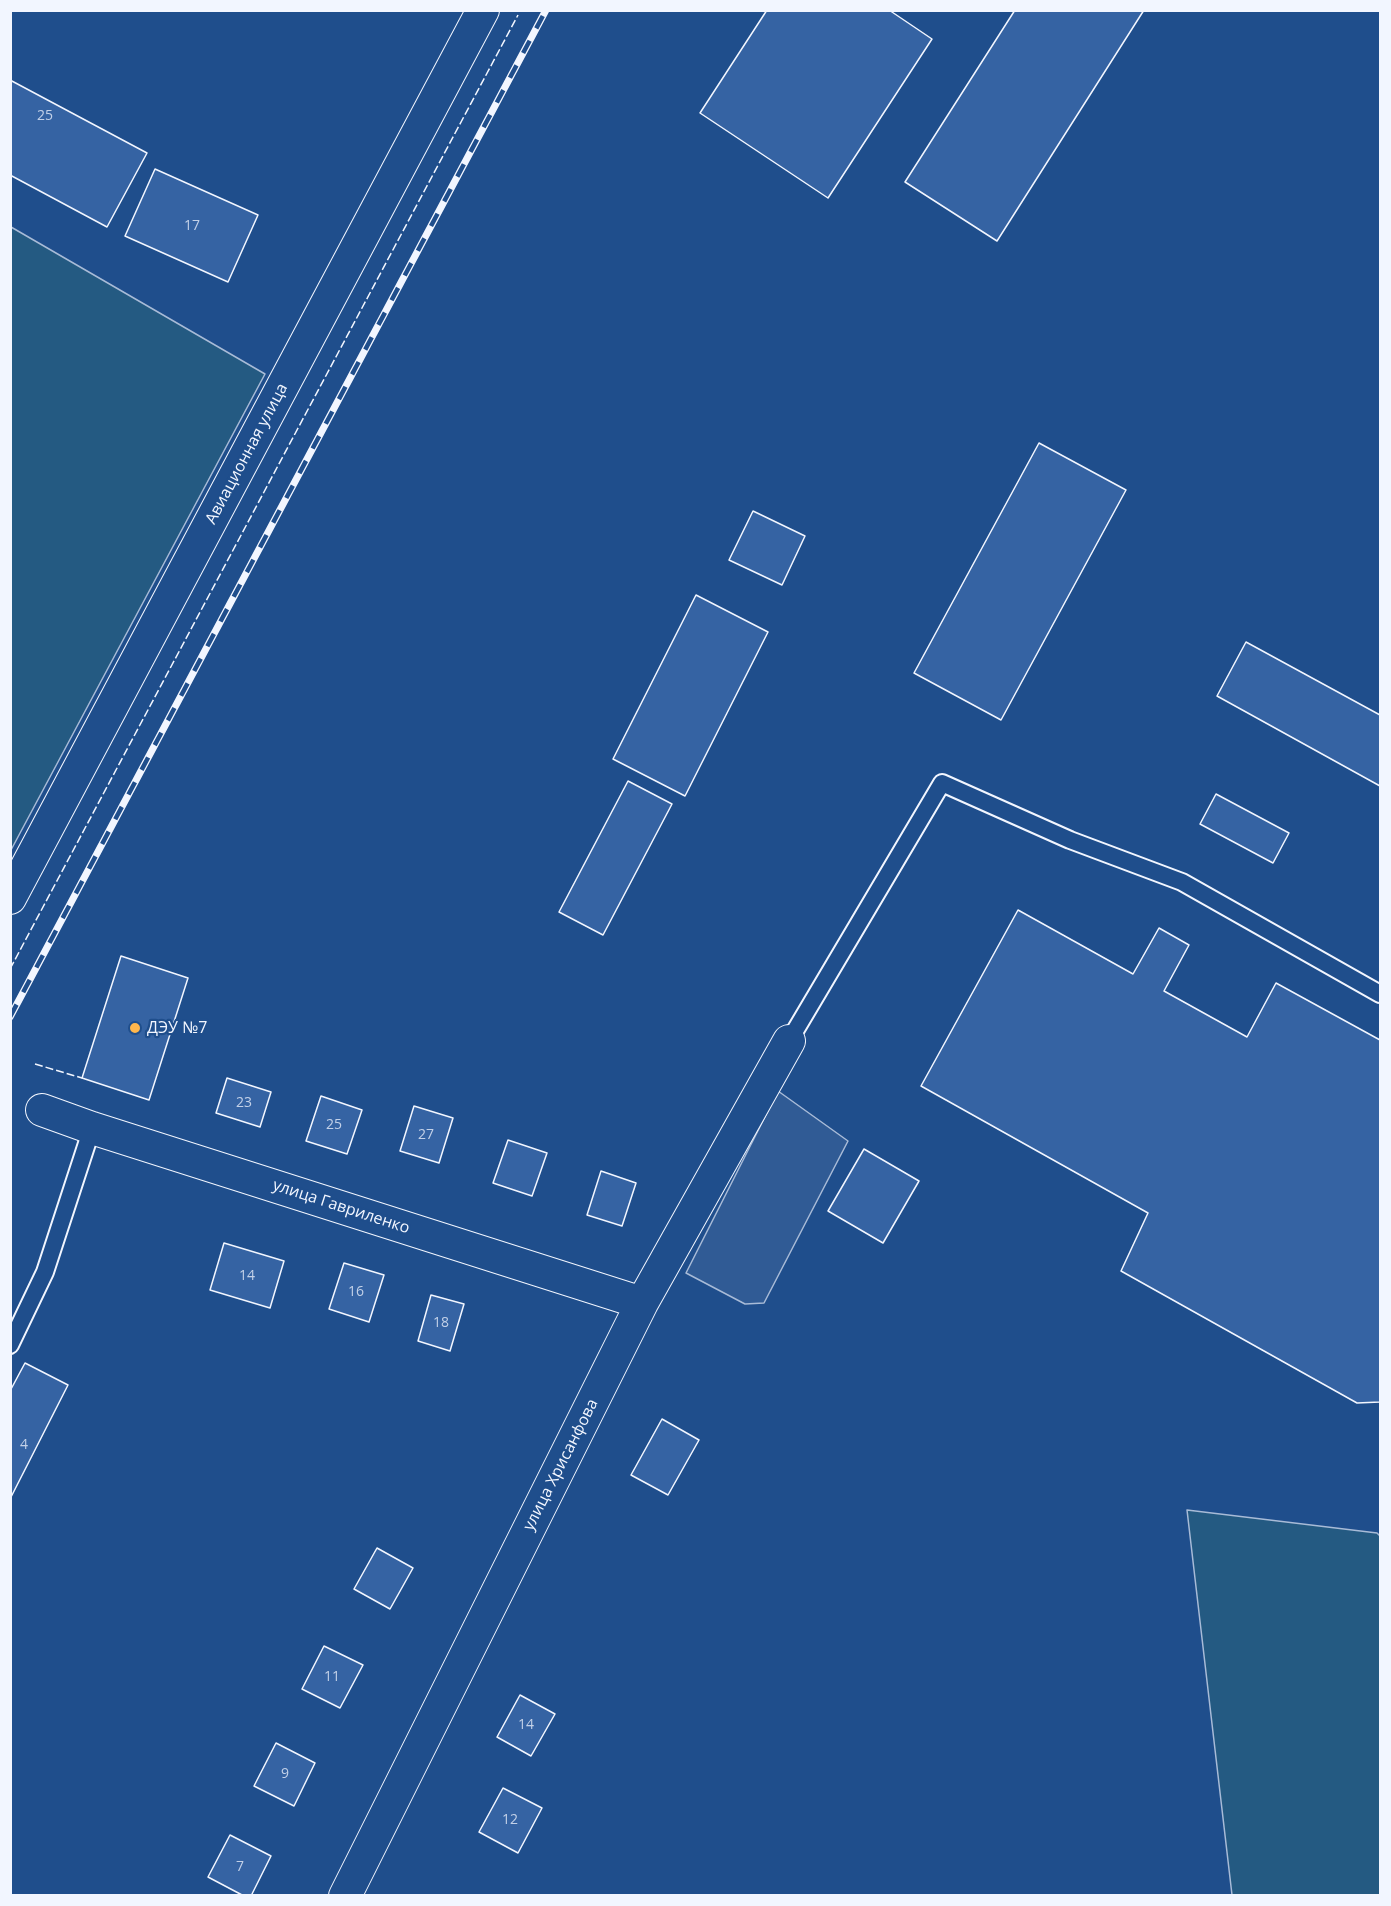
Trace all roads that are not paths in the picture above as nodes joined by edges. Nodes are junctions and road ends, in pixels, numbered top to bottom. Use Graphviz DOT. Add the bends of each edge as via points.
graph roads {
  1 [pos="483,10"];
  2 [pos="10,898"];
  3 [pos="1380,994"];
  4 [pos="789,1041"];
  5 [pos="42,1110"];
  6 [pos="92,1128"];
  7 [pos="642,1303"];
  8 [pos="10,1345"];
  9 [pos="345,1896"];
  1 -- 2 [label="street, Авиационная улица"];
  3 -- 4 [label="lane" via="1182,882 1070,840 942,783"];
  4 -- 7 [label="street, улица Хрисанфова"];
  5 -- 6 [label="street, улица Гавриленко"];
  6 -- 7 [label="street, улица Гавриленко"];
  6 -- 8 [label="lane" via="45,1272"];
  7 -- 9 [label="street, улица Хрисанфова"];
}
